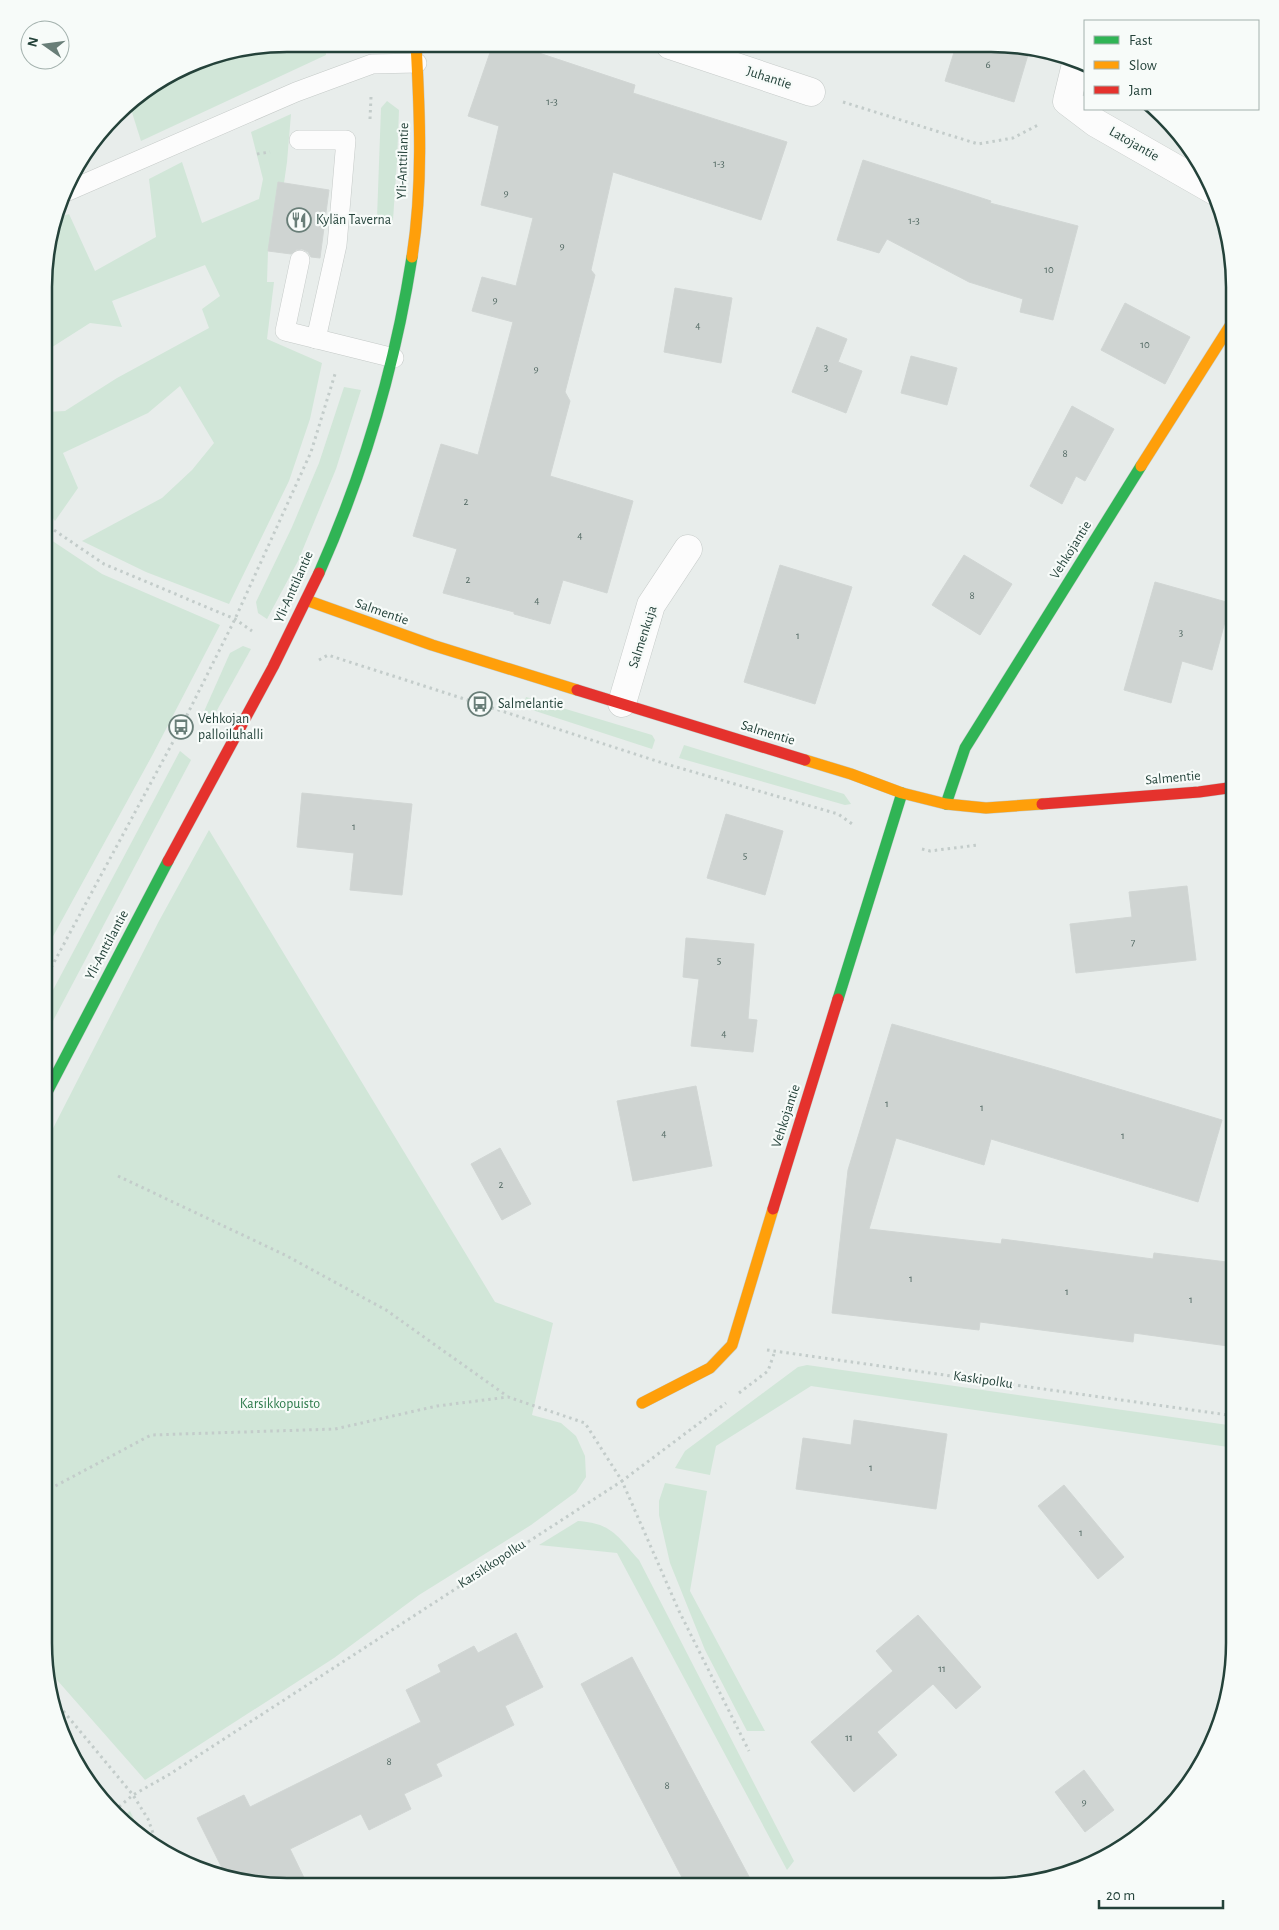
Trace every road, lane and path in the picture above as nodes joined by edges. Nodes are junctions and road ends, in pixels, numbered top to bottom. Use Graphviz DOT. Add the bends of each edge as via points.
graph roads {
  1 [pos="416,52"];
  2 [pos="691,52"];
  3 [pos="417,63"];
  4 [pos="372,64"];
  5 [pos="1075,68"];
  6 [pos="811,92"];
  7 [pos="1067,101"];
  8 [pos="370,127"];
  9 [pos="299,140"];
  10 [pos="1202,184"];
  11 [pos="74,188"];
  12 [pos="300,260"];
  13 [pos="1226,332"];
  14 [pos="316,339"];
  15 [pos="344,346"];
  16 [pos="394,358"];
  17 [pos="52,529"];
  18 [pos="688,549"];
  19 [pos="306,600"];
  20 [pos="235,619"];
  21 [pos="622,703"];
  22 [pos="1226,788"];
  23 [pos="902,793"];
  24 [pos="946,804"];
  25 [pos="52,966"];
  26 [pos="52,1083"];
  27 [pos="118,1176"];
  28 [pos="732,1345"];
  29 [pos="775,1351"];
  30 [pos="737,1394"];
  31 [pos="508,1397"];
  32 [pos="730,1400"];
  33 [pos="642,1403"];
  34 [pos="1226,1415"];
  35 [pos="622,1481"];
  36 [pos="52,1488"];
  37 [pos="63,1709"];
  38 [pos="749,1751"];
  39 [pos="133,1795"];
  40 [pos="119,1807"];
  41 [pos="154,1836"];
  1 -- 3 [label="street, Yli-Anttilantie"];
  2 -- 6 [label="street, Juhantie"];
  3 -- 4 [label="lane"];
  3 -- 16 [label="street, Yli-Anttilantie" via="420,135 416,235"];
  4 -- 8 [label="path"];
  4 -- 11 [label="lane" via="296,92"];
  5 -- 7 [label="street"];
  6 -- 7 [label="path" via="978,144 1014,138 1044,122"];
  7 -- 10 [label="street, Latojantie" via="1096,122"];
  9 -- 14 [label="lane" via="346,140 337,245"];
  12 -- 14 [label="lane" via="285,331"];
  13 -- 24 [label="street, Vehkojantie" via="965,748"];
  14 -- 15 [label="lane"];
  15 -- 16 [label="lane"];
  15 -- 20 [label="path" via="311,452"];
  16 -- 19 [label="street, Yli-Anttilantie" via="372,434"];
  17 -- 20 [label="path" via="104,564"];
  18 -- 21 [label="street, Salmenkuja" via="651,605"];
  19 -- 21 [label="street, Salmentie" via="432,645"];
  19 -- 26 [label="street, Yli-Anttilantie"];
  20 -- 25 [label="path" via="181,727"];
  21 -- 23 [label="street, Salmentie"];
  22 -- 24 [label="street, Salmentie" via="986,808"];
  23 -- 24 [label="street, Salmentie"];
  23 -- 28 [label="street, Vehkojantie"];
  27 -- 31 [label="path" via="285,1256 386,1310"];
  28 -- 29 [label="path, Kaskipolku"];
  28 -- 33 [label="street, Vehkojantie" via="710,1368"];
  29 -- 30 [label="path" via="768,1371"];
  29 -- 34 [label="path, Kaskipolku"];
  31 -- 35 [label="path" via="585,1423"];
  31 -- 36 [label="path" via="437,1406 335,1429 151,1435"];
  32 -- 35 [label="path, Karsikkopolku"];
  35 -- 38 [label="path" via="679,1611"];
  35 -- 39 [label="path, Karsikkopolku"];
  37 -- 39 [label="path"];
  39 -- 40 [label="path, Karsikkopolku"];
  39 -- 41 [label="path"];
}
